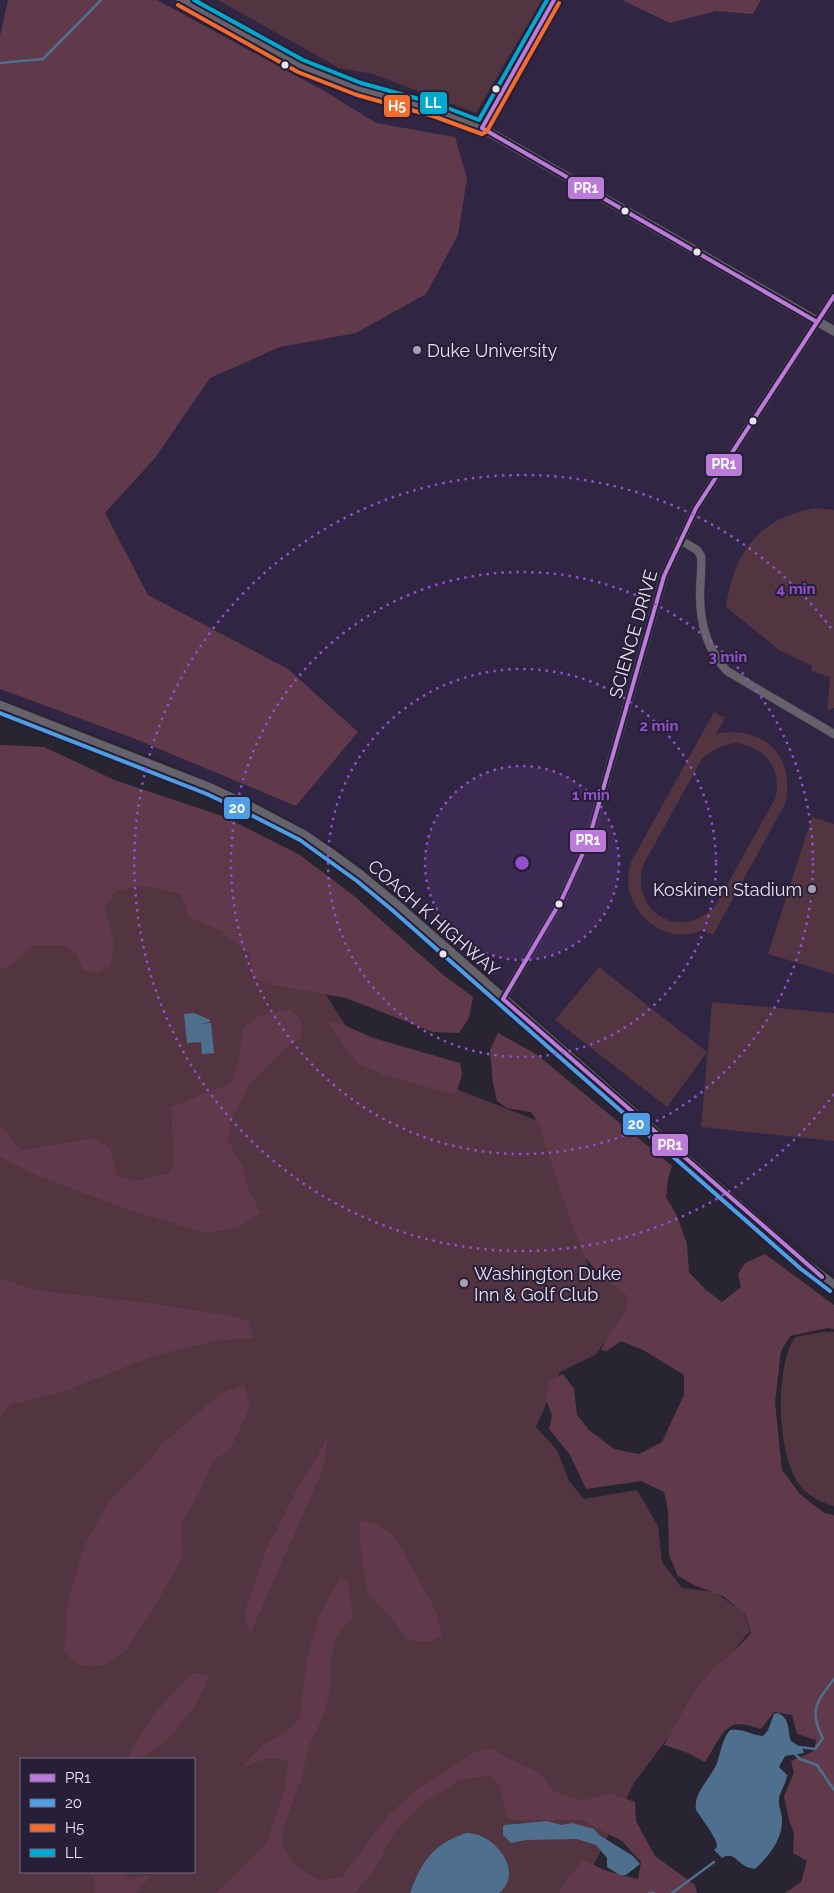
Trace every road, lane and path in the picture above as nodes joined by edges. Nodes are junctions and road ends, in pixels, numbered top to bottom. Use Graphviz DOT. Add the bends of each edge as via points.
graph roads {
  1 [pos="181,0"];
  2 [pos="554,0"];
  3 [pos="482,128"];
  4 [pos="834,296"];
  5 [pos="817,322"];
  6 [pos="834,331"];
  7 [pos="680,540"];
  8 [pos="0,706"];
  9 [pos="834,734"];
  10 [pos="503,999"];
  11 [pos="834,1286"];
  1 -- 3 [label="street" via="300,66 358,89 435,110"];
  2 -- 3 [label="street"];
  3 -- 5 [label="street"];
  4 -- 5 [label="street, SCIENCE DRIVE"];
  5 -- 6 [label="street"];
  5 -- 7 [label="street, SCIENCE DRIVE" via="696,508"];
  7 -- 9 [label="street" via="698,550 701,556 700,603 705,637 717,661 727,671"];
  7 -- 10 [label="street, SCIENCE DRIVE" via="664,576 588,842 562,899"];
  8 -- 10 [label="main road, COACH K HIGHWAY" via="209,788 295,831 361,876"];
  10 -- 11 [label="main road, COACH K HIGHWAY"];
}
